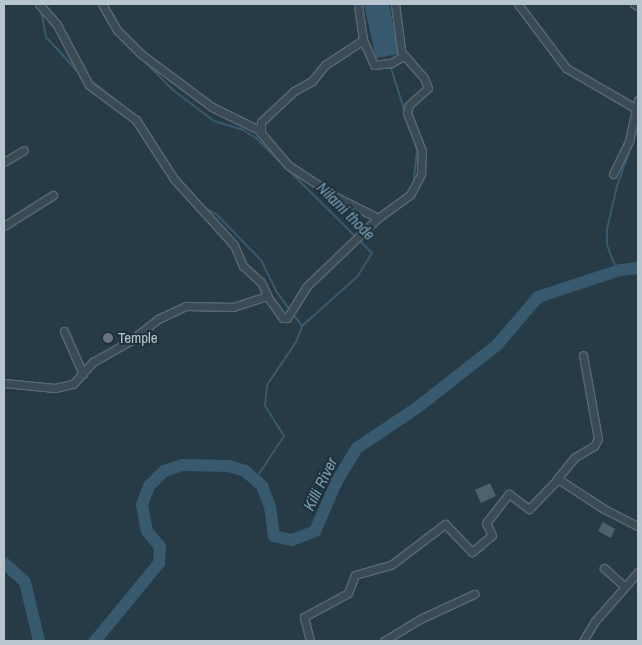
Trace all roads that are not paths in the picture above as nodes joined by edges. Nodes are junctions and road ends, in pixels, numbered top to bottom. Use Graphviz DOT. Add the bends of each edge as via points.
graph roads {
  1 [pos="39,4"];
  2 [pos="102,4"];
  3 [pos="358,4"];
  4 [pos="395,4"];
  5 [pos="518,4"];
  6 [pos="634,4"];
  7 [pos="638,6"];
  8 [pos="363,40"];
  9 [pos="404,55"];
  10 [pos="638,100"];
  11 [pos="635,108"];
  12 [pos="259,130"];
  13 [pos="24,150"];
  14 [pos="4,162"];
  15 [pos="614,174"];
  16 [pos="53,195"];
  17 [pos="378,218"];
  18 [pos="4,226"];
  19 [pos="268,297"];
  20 [pos="64,331"];
  21 [pos="583,355"];
  22 [pos="82,374"];
  23 [pos="4,383"];
  24 [pos="557,479"];
  25 [pos="638,526"];
  26 [pos="604,568"];
  27 [pos="638,572"];
  28 [pos="625,587"];
  29 [pos="474,594"];
  30 [pos="310,641"];
  31 [pos="384,641"];
  32 [pos="583,641"];
  1 -- 19 [label="street" via="57,25 90,85 136,120 174,179 234,245 243,266 261,282"];
  2 -- 12 [label="street" via="117,30 141,54 212,108"];
  3 -- 8 [label="street"];
  4 -- 9 [label="street"];
  5 -- 11 [label="street" via="566,68"];
  6 -- 7 [label="street"];
  8 -- 9 [label="street" via="374,65 398,61"];
  8 -- 12 [label="street" via="275,106 262,119"];
  9 -- 17 [label="street" via="424,78 428,88 409,105 407,113 422,151 421,174 410,195"];
  10 -- 11 [label="street"];
  11 -- 15 [label="street" via="629,141"];
  12 -- 17 [label="street" via="288,165 338,198"];
  13 -- 14 [label="street"];
  16 -- 18 [label="street"];
  17 -- 19 [label="street" via="306,287 288,318 283,318"];
  19 -- 22 [label="street" via="241,306 192,305 176,310 93,362"];
  20 -- 22 [label="street"];
  21 -- 24 [label="street" via="598,439 594,446 575,457"];
  22 -- 23 [label="street" via="73,384 61,388"];
  24 -- 25 [label="street"];
  24 -- 30 [label="street" via="529,509 509,494 486,523 492,535 472,552 445,524 392,565 355,575 348,594 304,617"];
  26 -- 28 [label="street"];
  27 -- 28 [label="street"];
  28 -- 32 [label="street"];
  29 -- 31 [label="street" via="420,619"];
}
